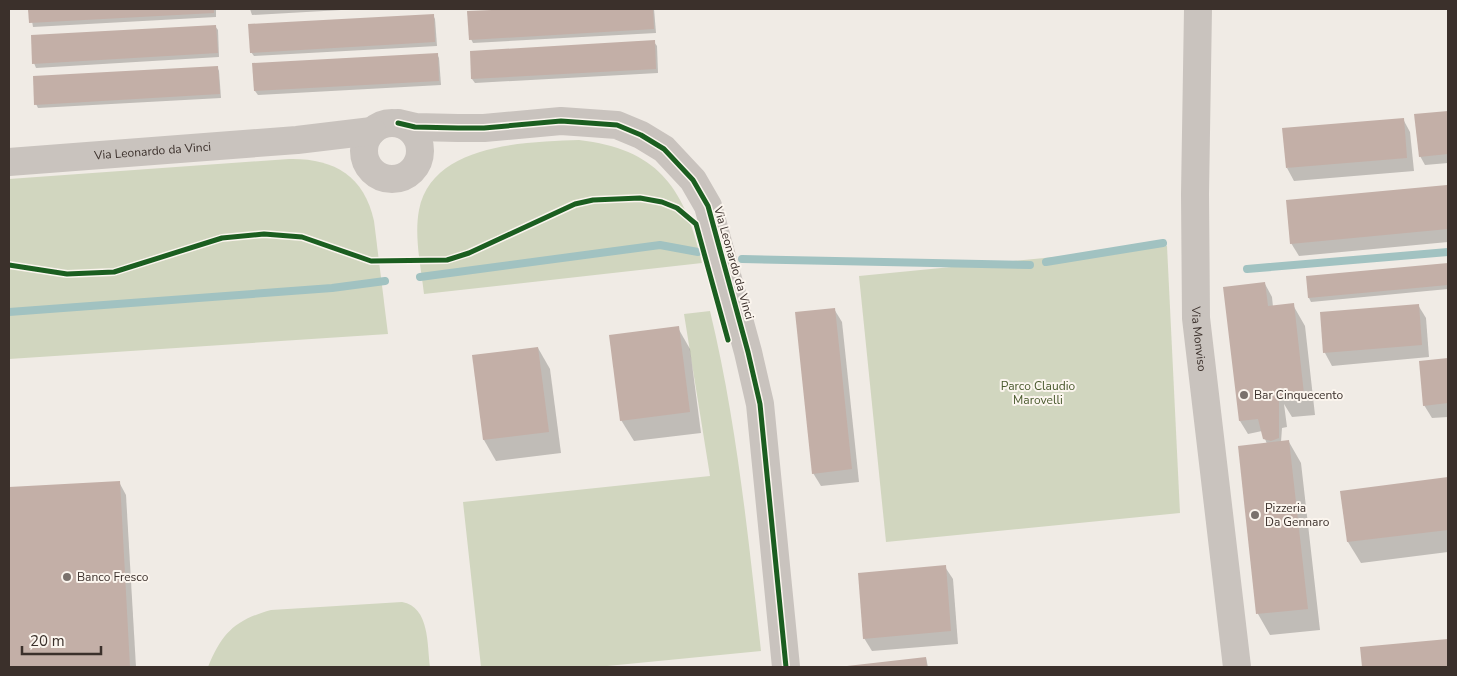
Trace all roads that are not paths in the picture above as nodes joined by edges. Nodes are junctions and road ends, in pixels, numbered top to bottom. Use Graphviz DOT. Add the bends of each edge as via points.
graph roads {
  1 [pos="1198,9"];
  2 [pos="398,123"];
  3 [pos="484,128"];
  4 [pos="372,131"];
  5 [pos="297,140"];
  6 [pos="364,158"];
  7 [pos="9,162"];
  8 [pos="417,162"];
  9 [pos="786,667"];
  10 [pos="1237,667"];
  1 -- 10 [label="street, Via Monviso" via="1196,318"];
  2 -- 3 [label="street, Via Leonardo da Vinci" via="415,127"];
  2 -- 4 [label="street" via="379,126"];
  2 -- 8 [label="street" via="416,138 420,154"];
  3 -- 8 [label="street, Via Leonardo da Vinci" via="441,145"];
  3 -- 9 [label="street, Via Leonardo da Vinci" via="561,121 617,124 664,149 685,169 702,193 742,329 760,404"];
  4 -- 5 [label="street, Via Leonardo da Vinci"];
  4 -- 6 [label="street" via="366,139"];
  5 -- 6 [label="street, Via Leonardo da Vinci" via="337,147"];
  5 -- 7 [label="street, Via Leonardo da Vinci"];
  6 -- 8 [label="street" via="374,173 391,179 409,174"];
}
